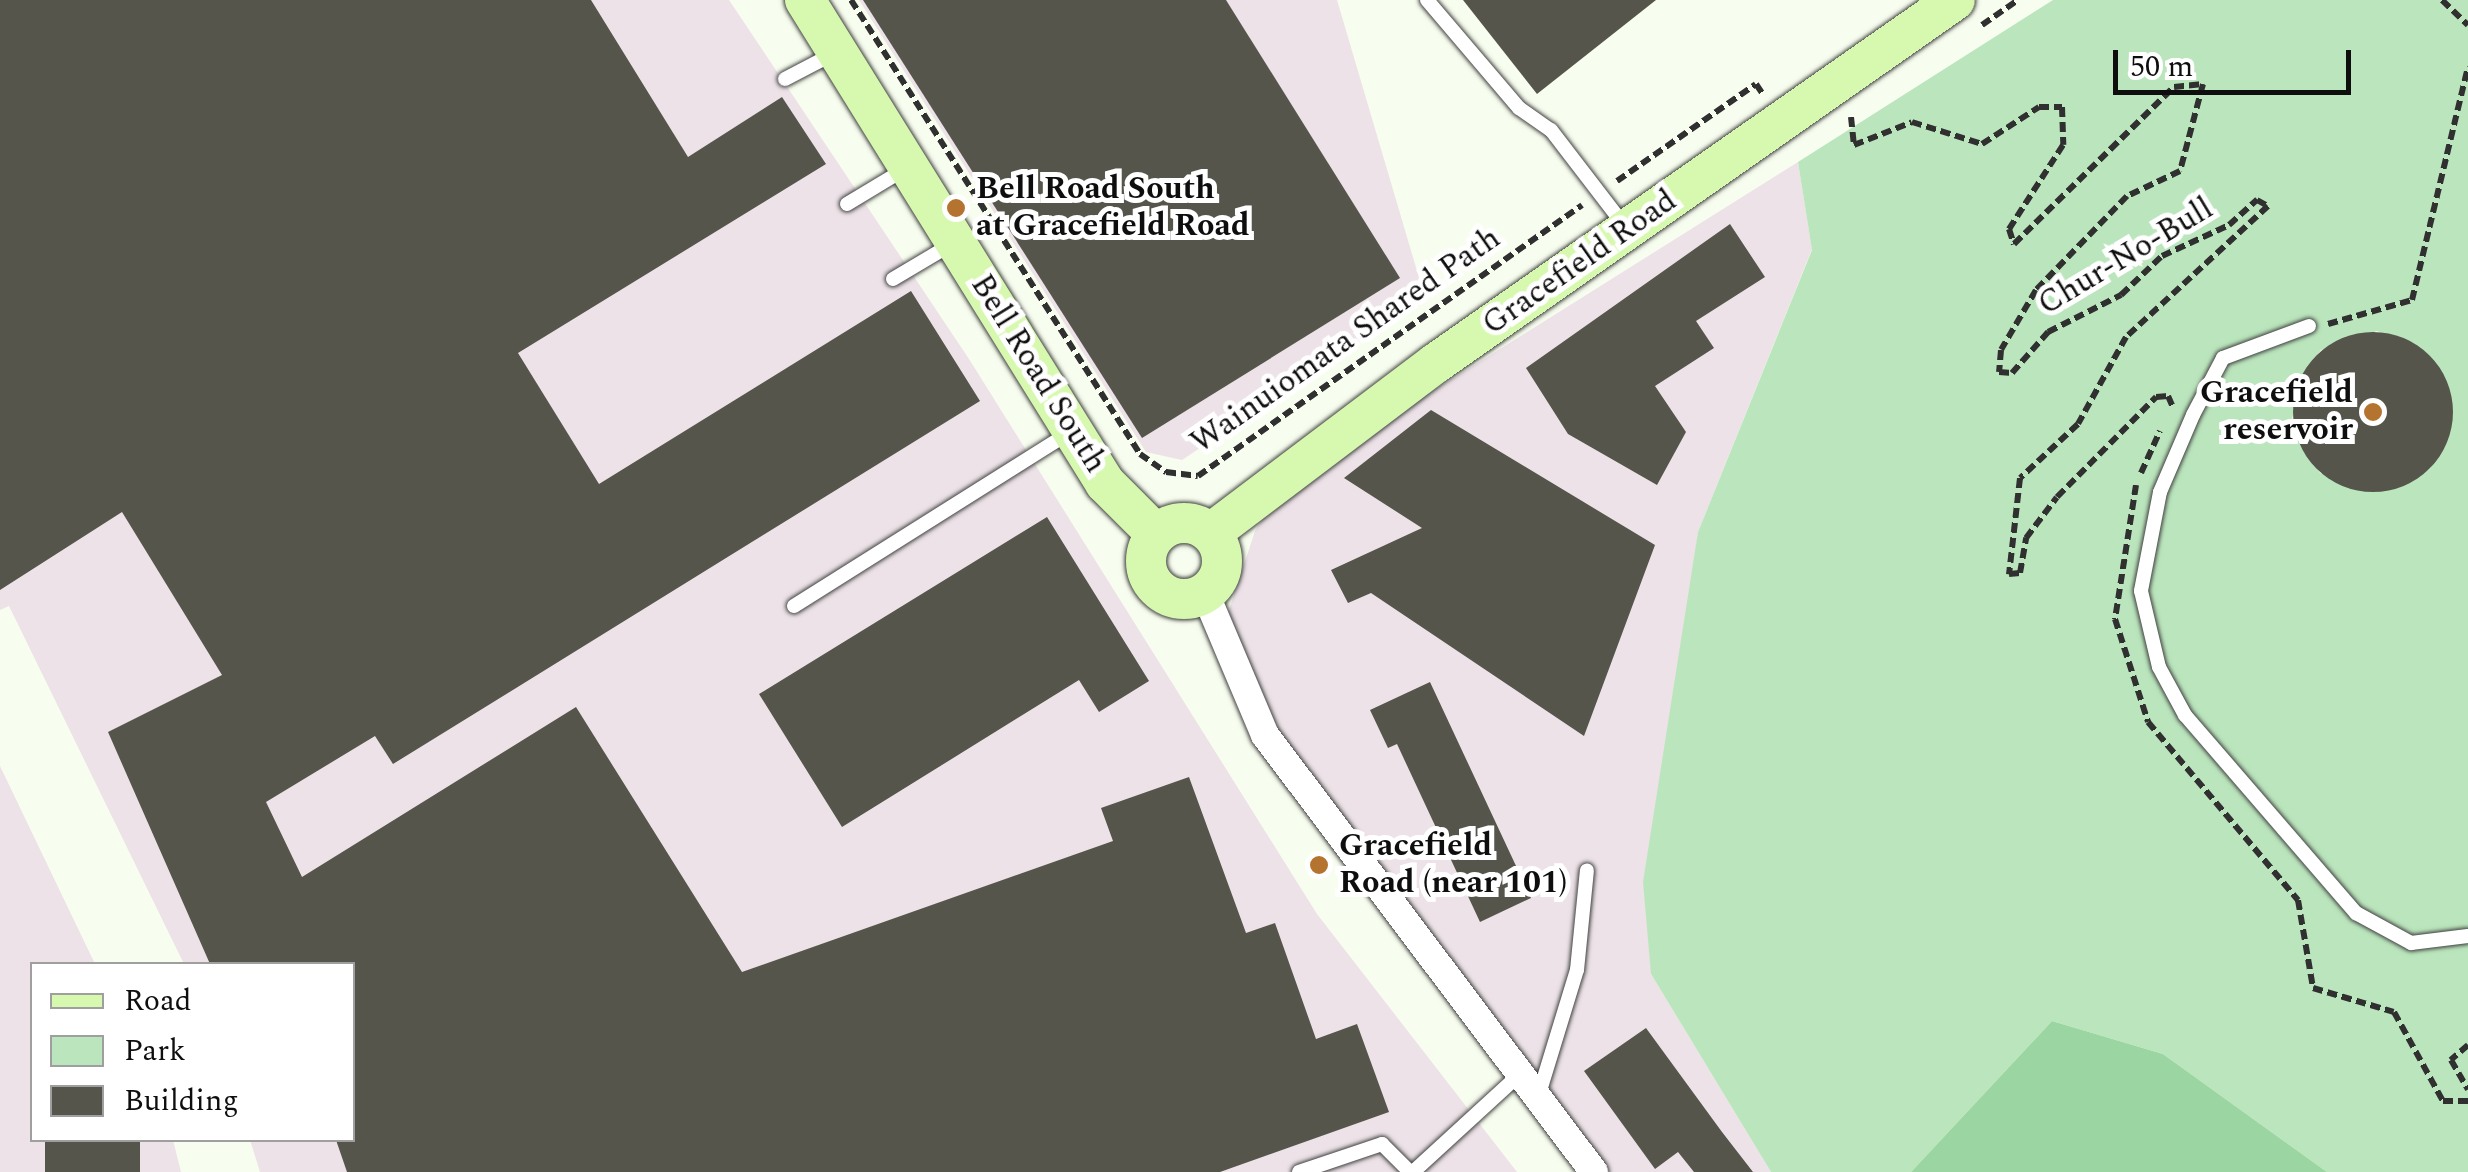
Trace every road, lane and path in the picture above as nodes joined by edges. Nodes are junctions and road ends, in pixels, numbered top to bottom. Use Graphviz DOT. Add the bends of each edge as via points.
graph roads {
  1 [pos="805,0"];
  2 [pos="851,0"];
  3 [pos="1427,0"];
  4 [pos="1954,0"];
  5 [pos="2442,0"];
  6 [pos="2468,25"];
  7 [pos="838,51"];
  8 [pos="2468,67"];
  9 [pos="785,79"];
  10 [pos="1766,99"];
  11 [pos="1851,116"];
  12 [pos="910,166"];
  13 [pos="1598,194"];
  14 [pos="847,204"];
  15 [pos="1628,229"];
  16 [pos="956,242"];
  17 [pos="893,279"];
  18 [pos="2310,326"];
  19 [pos="1074,430"];
  20 [pos="1237,450"];
  21 [pos="1248,464"];
  22 [pos="1211,533"];
  23 [pos="1156,534"];
  24 [pos="1204,594"];
  25 [pos="794,606"];
  26 [pos="1587,870"];
  27 [pos="2468,936"];
  28 [pos="2468,1045"];
  29 [pos="1531,1083"];
  30 [pos="2468,1090"];
  31 [pos="2468,1102"];
  32 [pos="1299,1172"];
  33 [pos="1411,1172"];
  34 [pos="1594,1172"];
  1 -- 7 [label="main road, Bell Road South"];
  2 -- 20 [label="path, Wainuiomata Shared Path" via="1140,454 1166,472 1198,476"];
  3 -- 13 [label="lane" via="1519,108 1551,130"];
  4 -- 15 [label="main road, Gracefield Road"];
  5 -- 6 [label="path"];
  7 -- 9 [label="lane"];
  7 -- 12 [label="main road, Bell Road South"];
  8 -- 18 [label="path" via="2412,300 2375,317"];
  10 -- 13 [label="path, Wainuiomata Shared Path" via="1756,84"];
  11 -- 31 [label="path, Chur-No-Bull" via="1854,144 1912,122 1982,144 2039,107 2062,107 2063,144 2009,229 2014,244 2174,87 2203,84 2180,172 2126,196 2036,290 2001,350 1999,372 2012,373 2048,332 2121,295 2162,256 2229,225 2256,200 2268,206 2126,338 2078,424 2020,478 2006,570 2018,576 2040,516 2150,403 2168,396 2172,414 2125,518 2114,594 2120,650 2142,710 2298,900 2316,992 2394,1012 2443,1101"];
  12 -- 14 [label="lane"];
  12 -- 16 [label="main road, Bell Road South"];
  13 -- 15 [label="lane"];
  13 -- 20 [label="path, Wainuiomata Shared Path"];
  15 -- 22 [label="main road, Gracefield Road"];
  16 -- 17 [label="lane"];
  16 -- 19 [label="main road, Bell Road South"];
  18 -- 27 [label="lane" via="2223,358 2193,415 2160,492 2141,591 2159,667 2185,715 2356,913 2411,943"];
  19 -- 23 [label="main road, Bell Road South" via="1105,483"];
  19 -- 25 [label="lane"];
  20 -- 21 [label="path"];
  22 -- 23 [label="main road" via="1184,522"];
  22 -- 24 [label="main road" via="1223,558"];
  23 -- 24 [label="main road" via="1145,559 1154,585 1178,599"];
  24 -- 29 [label="street" via="1266,735"];
  26 -- 29 [label="lane" via="1577,970"];
  28 -- 30 [label="path" via="2451,1060"];
  29 -- 33 [label="lane"];
  29 -- 34 [label="street"];
  32 -- 33 [label="lane" via="1382,1144"];
}
